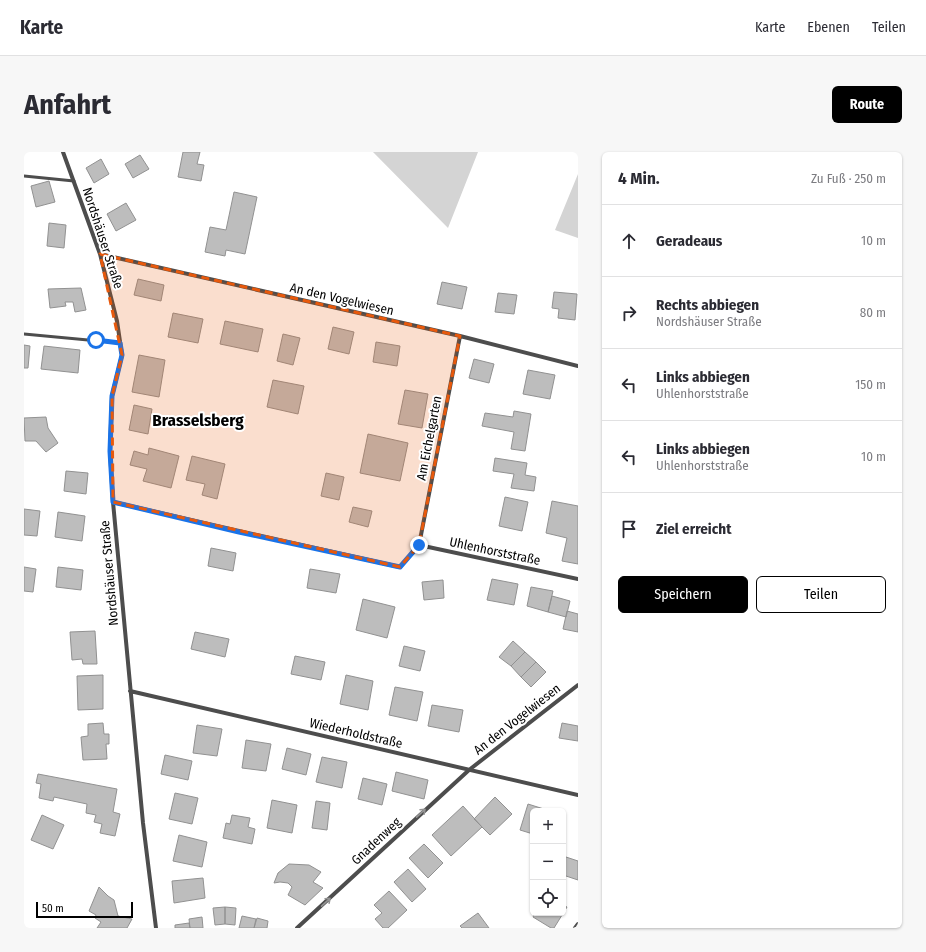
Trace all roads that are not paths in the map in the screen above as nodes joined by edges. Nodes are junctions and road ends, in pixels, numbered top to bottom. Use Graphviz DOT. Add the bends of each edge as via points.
graph roads {
  1 [pos="63,152"];
  2 [pos="24,176"];
  3 [pos="74,180"];
  4 [pos="100,254"];
  5 [pos="24,334"];
  6 [pos="460,336"];
  7 [pos="120,343"];
  8 [pos="578,366"];
  9 [pos="113,502"];
  10 [pos="419,545"];
  11 [pos="578,579"];
  12 [pos="578,685"];
  13 [pos="130,691"];
  14 [pos="469,770"];
  15 [pos="578,795"];
  16 [pos="578,924"];
  17 [pos="156,928"];
  18 [pos="297,928"];
  19 [pos="576,928"];
  1 -- 3 [label="street, Nordshäuser Straße"];
  2 -- 3 [label="lane"];
  3 -- 4 [label="street, Nordshäuser Straße"];
  4 -- 6 [label="street, An den Vogelwiesen"];
  4 -- 7 [label="street, Nordshäuser Straße"];
  5 -- 7 [label="lane"];
  6 -- 8 [label="street, An den Vogelwiesen"];
  6 -- 10 [label="street, Am Eichelgarten"];
  7 -- 9 [label="street, Nordshäuser Straße" via="122,355 112,396 110,451"];
  9 -- 10 [label="street" via="400,567"];
  9 -- 13 [label="street, Nordshäuser Straße"];
  10 -- 11 [label="street, Uhlenhorststraße"];
  12 -- 14 [label="street, An den Vogelwiesen"];
  13 -- 14 [label="street, Wiederholdstraße"];
  13 -- 17 [label="street, Nordshäuser Straße"];
  14 -- 15 [label="street, Wiederholdstraße"];
  18 -- 14 [label="street, Gnadenweg, one-way"];
  16 -- 19 [label="street"];
}
